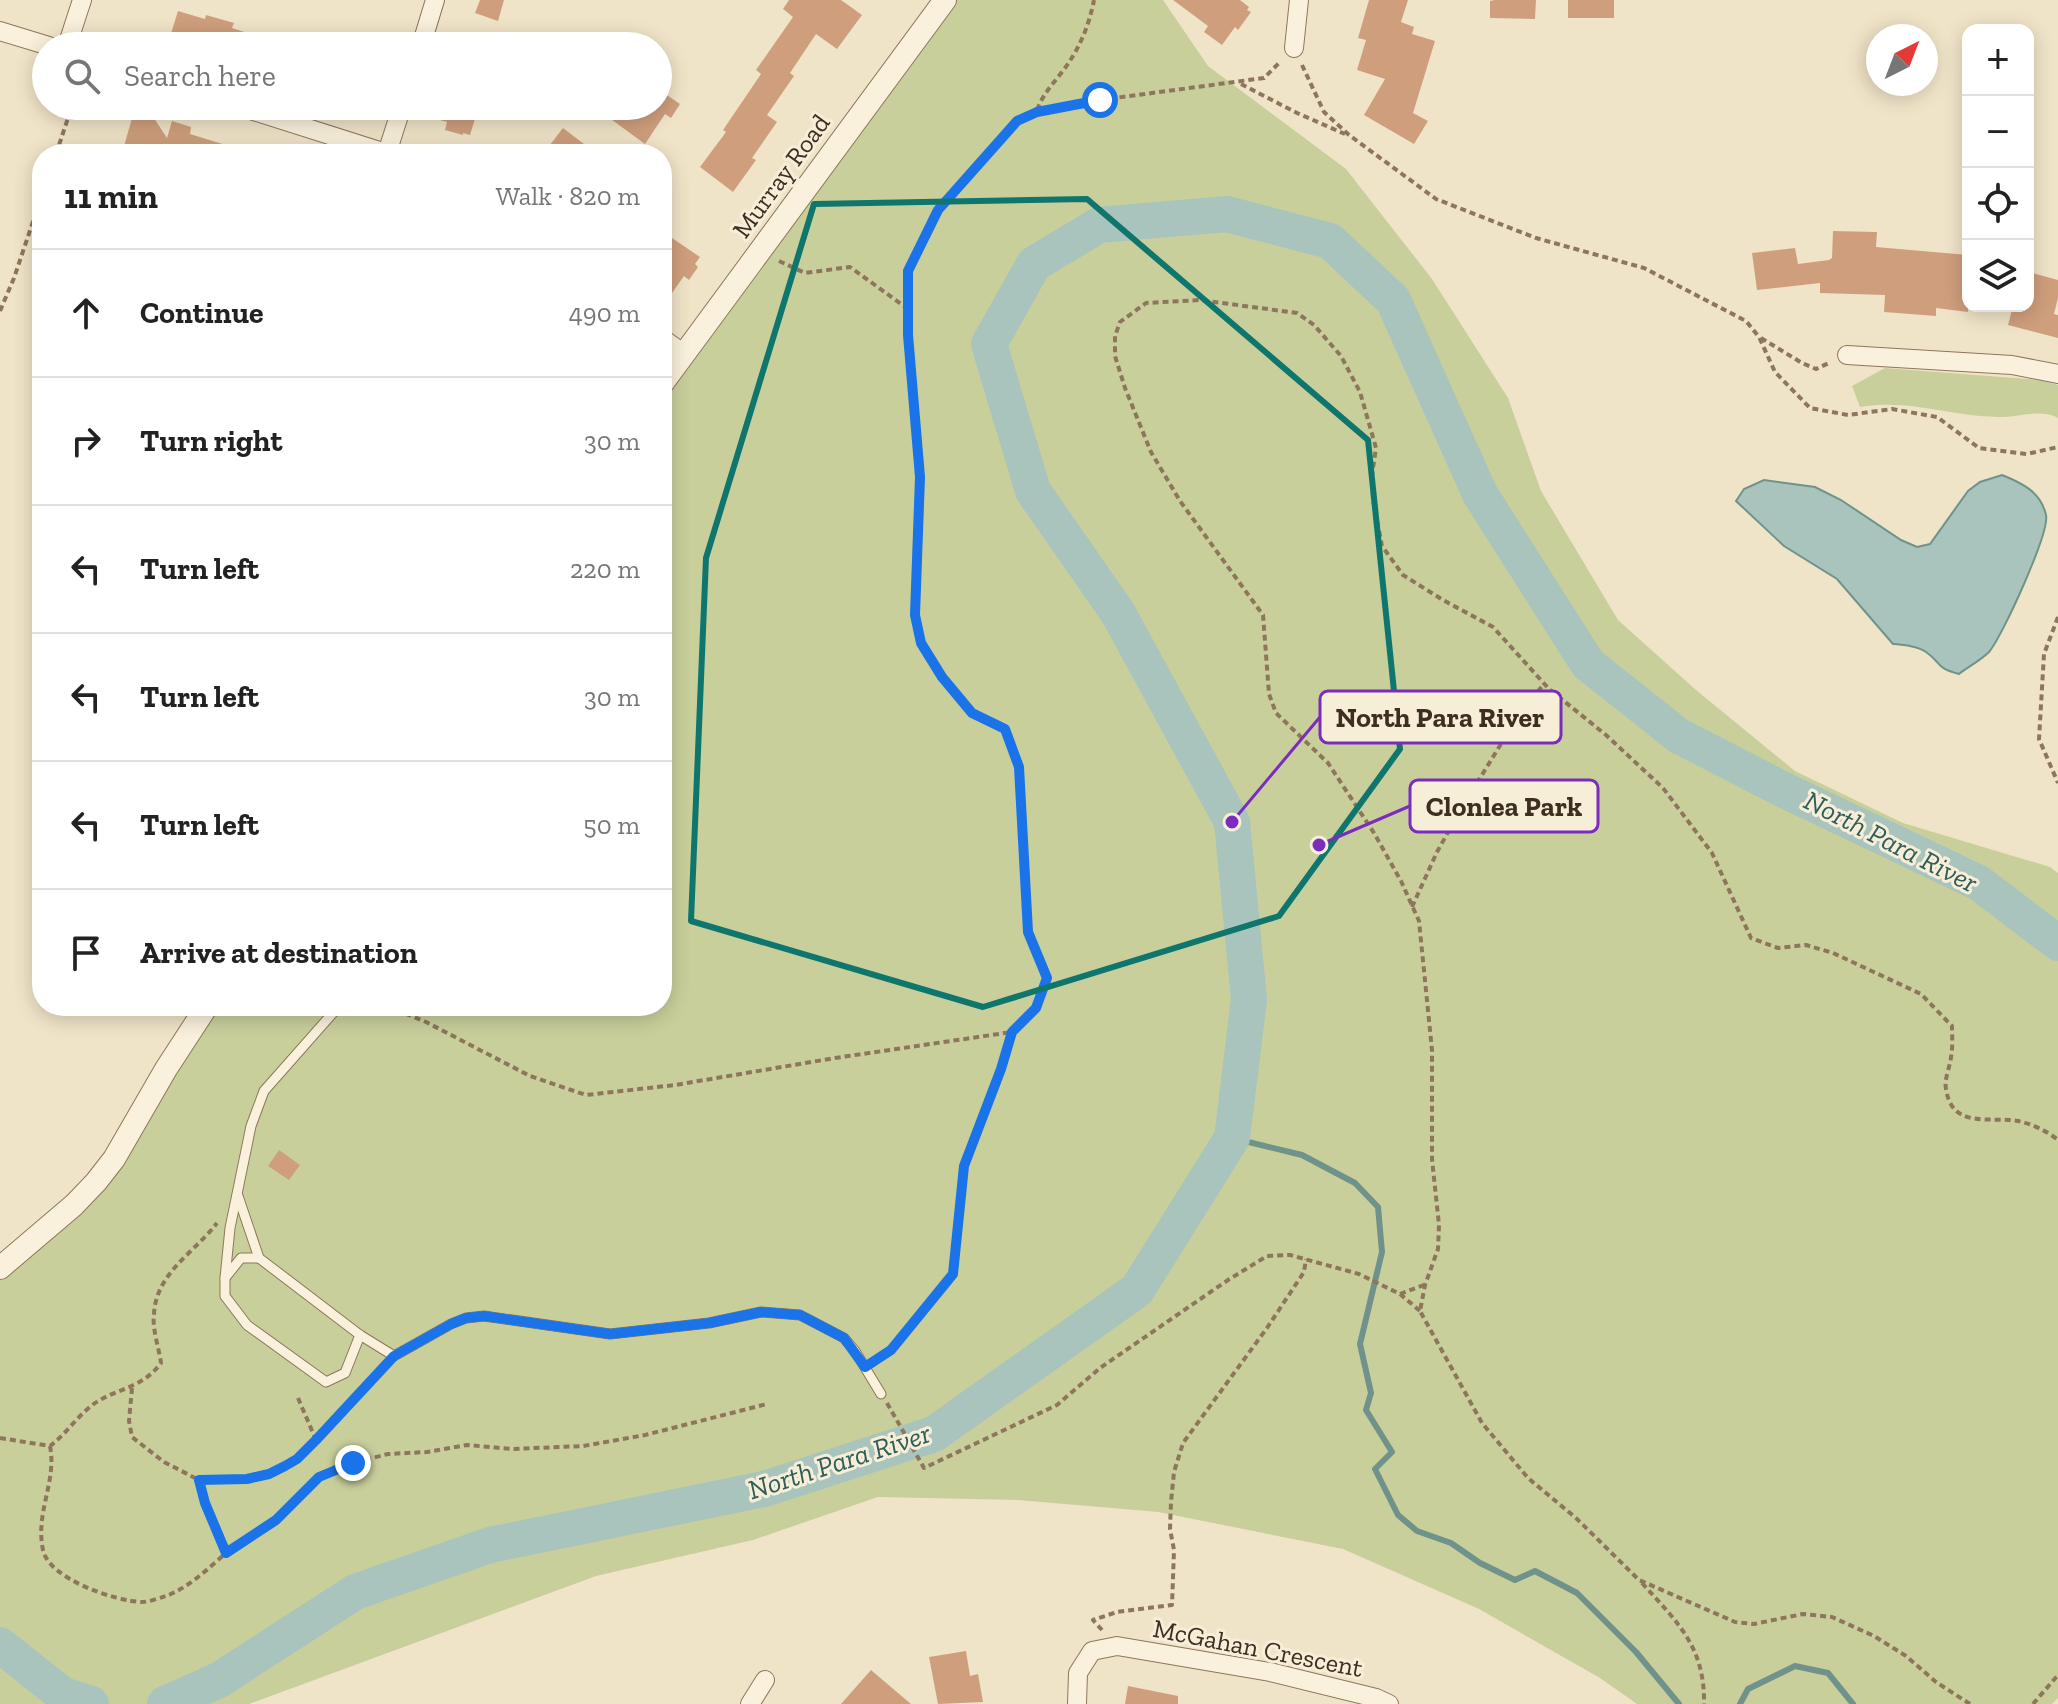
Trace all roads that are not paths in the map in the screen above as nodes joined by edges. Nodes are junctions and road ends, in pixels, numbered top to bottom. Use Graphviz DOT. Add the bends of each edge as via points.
graph roads {
  1 [pos="82,0"];
  2 [pos="435,0"];
  3 [pos="945,0"];
  4 [pos="1299,0"];
  5 [pos="0,31"];
  6 [pos="72,32"];
  7 [pos="425,32"];
  8 [pos="32,41"];
  9 [pos="1294,48"];
  10 [pos="282,120"];
  11 [pos="398,120"];
  12 [pos="357,144"];
  13 [pos="391,144"];
  14 [pos="672,345"];
  15 [pos="684,354"];
  16 [pos="1847,355"];
  17 [pos="672,370"];
  18 [pos="2058,374"];
  19 [pos="200,1016"];
  20 [pos="330,1016"];
  21 [pos="238,1196"];
  22 [pos="259,1258"];
  23 [pos="0,1268"];
  24 [pos="225,1278"];
  25 [pos="360,1335"];
  26 [pos="881,1394"];
  27 [pos="765,1680"];
  28 [pos="750,1704"];
  29 [pos="1077,1704"];
  30 [pos="1389,1704"];
  1 -- 6 [label="street"];
  2 -- 7 [label="street"];
  3 -- 15 [label="street, Murray Road"];
  4 -- 9 [label="street"];
  5 -- 8 [label="street"];
  10 -- 12 [label="street"];
  11 -- 13 [label="street"];
  14 -- 15 [label="street"];
  15 -- 17 [label="street, Murray Road"];
  16 -- 18 [label="street" via="1996,364"];
  19 -- 23 [label="street" via="114,1159 74,1205"];
  20 -- 21 [label="lane" via="264,1091 251,1126"];
  21 -- 22 [label="lane"];
  21 -- 24 [label="lane"];
  22 -- 24 [label="lane" via="241,1258"];
  22 -- 25 [label="lane"];
  24 -- 25 [label="lane" via="225,1296 247,1325 326,1382 345,1373"];
  25 -- 26 [label="lane" via="394,1356 466,1318 484,1316 610,1334 761,1312 800,1315 844,1338"];
  27 -- 28 [label="street"];
  29 -- 30 [label="street, McGahan Crescent" via="1078,1673 1092,1651 1117,1646 1270,1672"];
}
